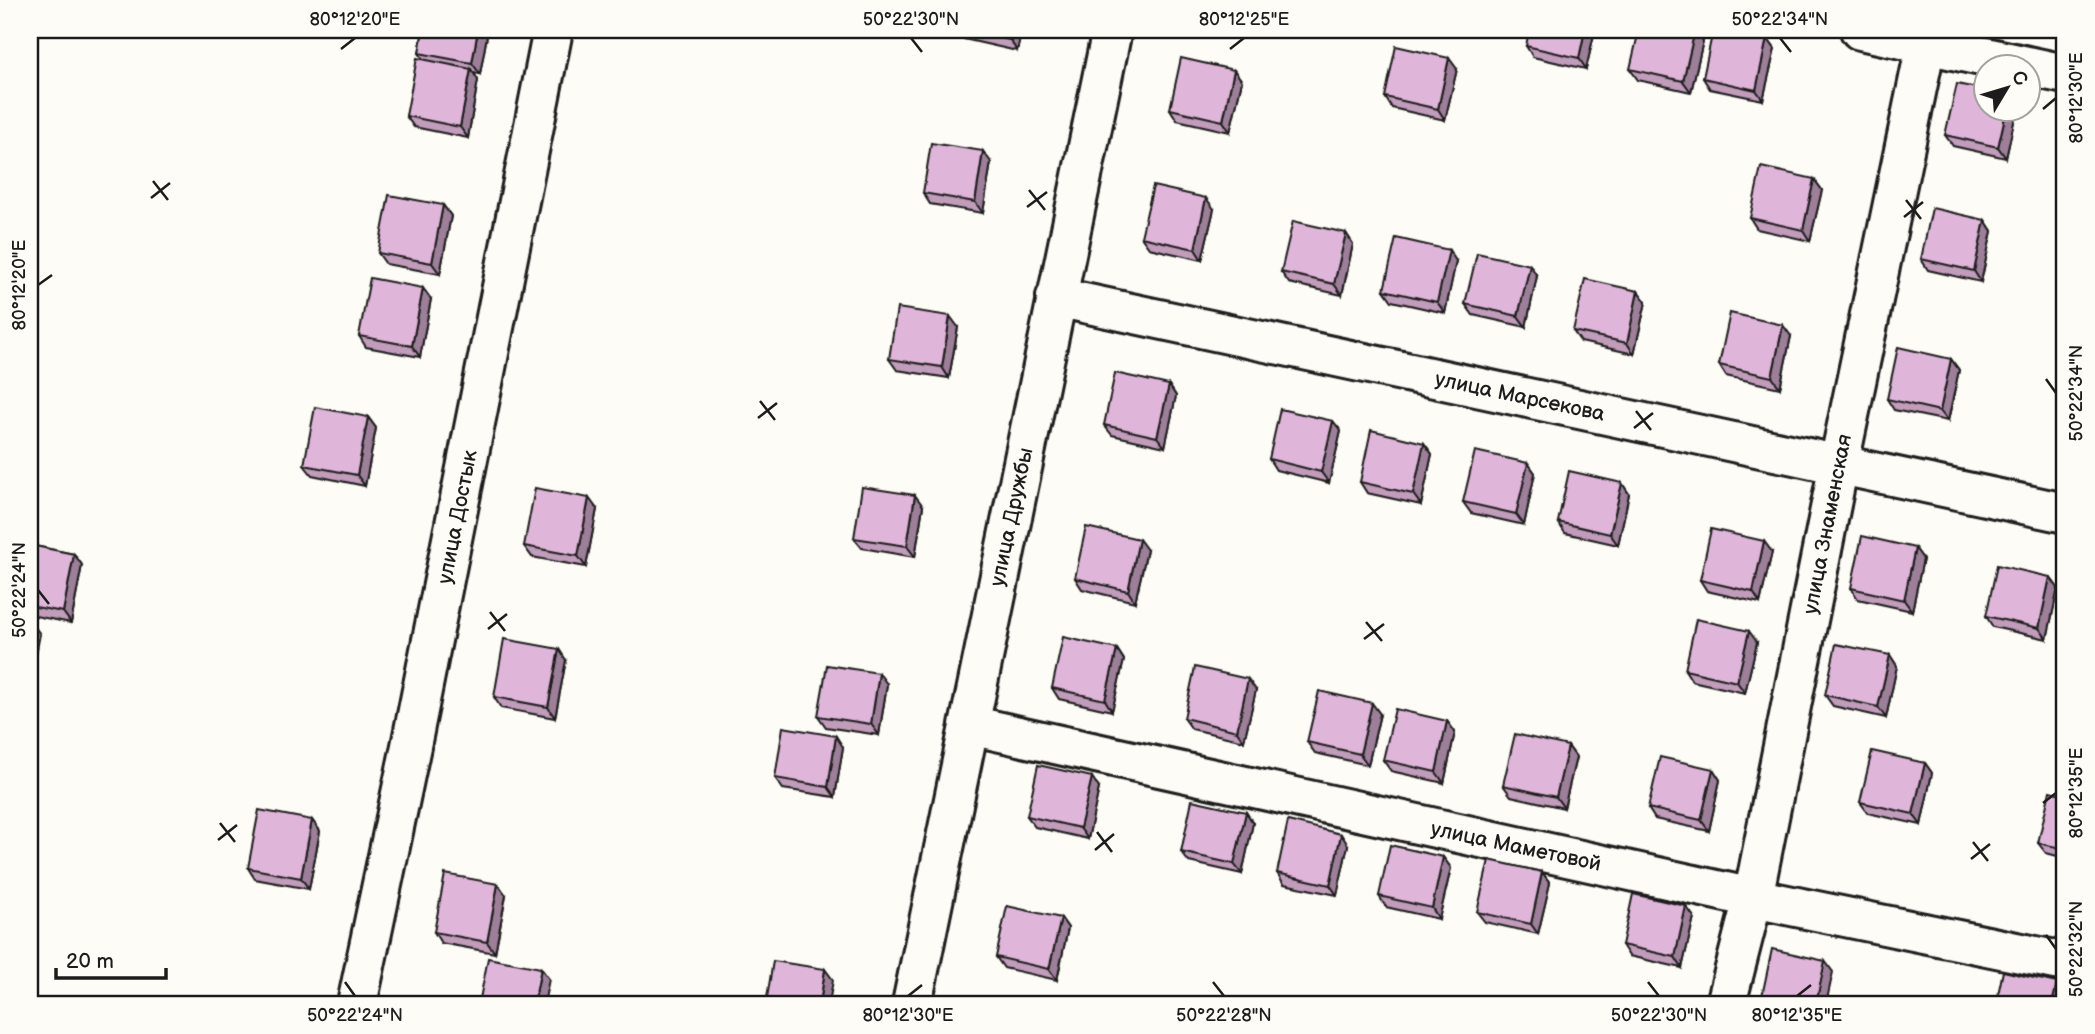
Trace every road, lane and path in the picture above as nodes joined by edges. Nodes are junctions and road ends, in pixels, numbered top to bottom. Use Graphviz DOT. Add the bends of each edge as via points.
graph roads {
  1 [pos="553,30"];
  2 [pos="1112,30"];
  3 [pos="1860,30"];
  4 [pos="1928,37"];
  5 [pos="2065,74"];
  6 [pos="1056,297"];
  7 [pos="1839,464"];
  8 [pos="2065,513"];
  9 [pos="968,725"];
  10 [pos="1753,898"];
  11 [pos="2065,962"];
  12 [pos="357,1004"];
  13 [pos="912,1004"];
  14 [pos="1726,1004"];
  1 -- 12 [label="street, улица Достык"];
  2 -- 6 [label="street, улица Дружбы"];
  3 -- 4 [label="street"];
  4 -- 5 [label="street"];
  4 -- 7 [label="street, улица Знаменская"];
  6 -- 7 [label="street, улица Марсекова"];
  6 -- 9 [label="street, улица Дружбы"];
  7 -- 8 [label="street, улица Марсекова"];
  7 -- 10 [label="street, улица Знаменская"];
  9 -- 10 [label="street, улица Маметовой"];
  9 -- 13 [label="street, улица Дружбы"];
  10 -- 11 [label="street, улица Маметовой"];
  10 -- 14 [label="street, улица Знаменская"];
}
